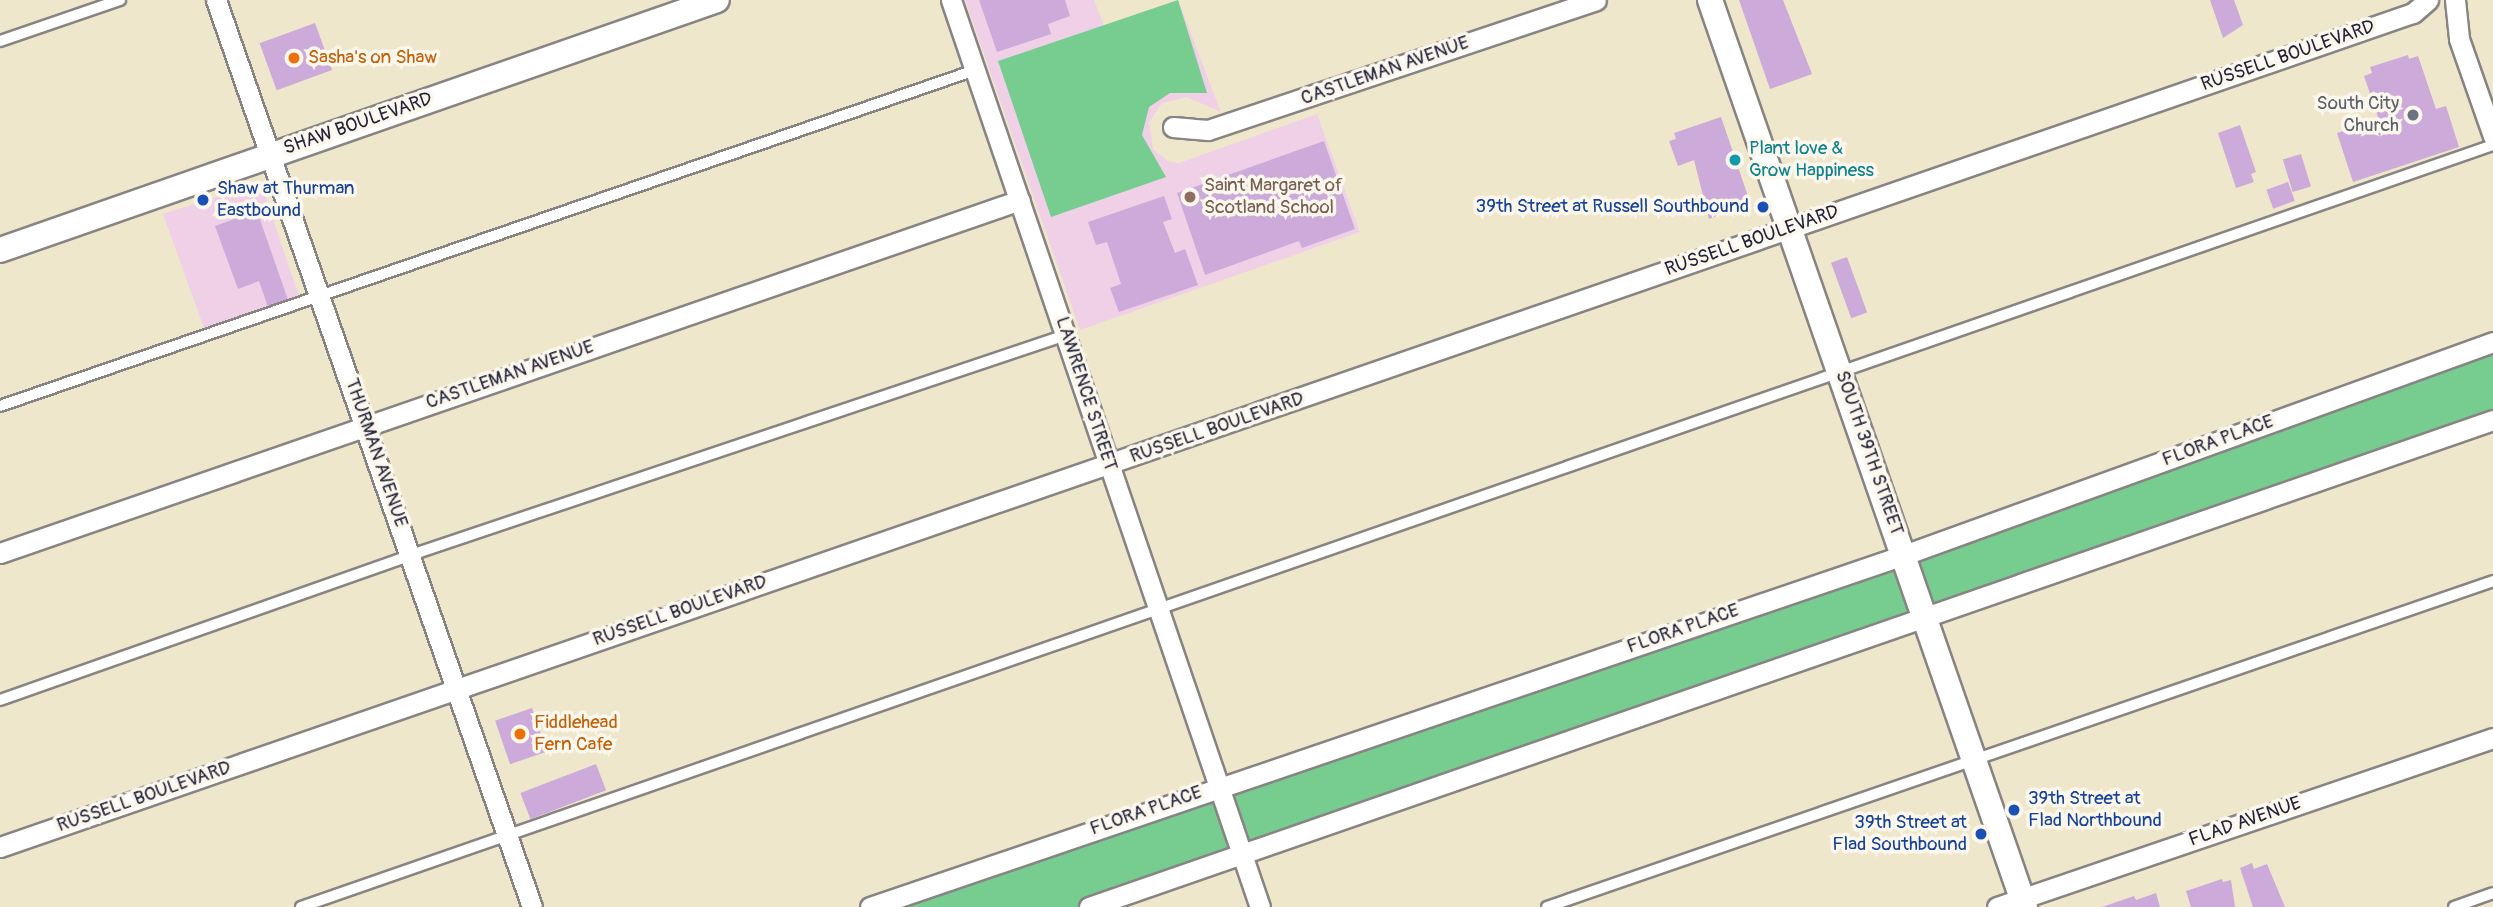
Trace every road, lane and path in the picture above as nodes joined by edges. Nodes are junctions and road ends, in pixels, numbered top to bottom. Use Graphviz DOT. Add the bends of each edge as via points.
graph roads {
  1 [pos="120,0"];
  2 [pos="216,0"];
  3 [pos="717,0"];
  4 [pos="951,0"];
  5 [pos="1596,0"];
  6 [pos="1710,0"];
  7 [pos="2428,0"];
  8 [pos="2455,0"];
  9 [pos="0,41"];
  10 [pos="975,70"];
  11 [pos="1173,127"];
  12 [pos="2493,136"];
  13 [pos="2493,145"];
  14 [pos="272,154"];
  15 [pos="1020,200"];
  16 [pos="1792,227"];
  17 [pos="0,250"];
  18 [pos="321,296"];
  19 [pos="1068,334"];
  20 [pos="2493,342"];
  21 [pos="1841,371"];
  22 [pos="0,406"];
  23 [pos="2493,420"];
  24 [pos="366,424"];
  25 [pos="1109,465"];
  26 [pos="0,553"];
  27 [pos="411,555"];
  28 [pos="1904,555"];
  29 [pos="2493,581"];
  30 [pos="1160,606"];
  31 [pos="1925,617"];
  32 [pos="457,687"];
  33 [pos="0,700"];
  34 [pos="2493,738"];
  35 [pos="1974,759"];
  36 [pos="1220,786"];
  37 [pos="508,835"];
  38 [pos="0,847"];
  39 [pos="1241,854"];
  40 [pos="2493,893"];
  41 [pos="2024,903"];
  42 [pos="301,907"];
  43 [pos="532,907"];
  44 [pos="870,907"];
  45 [pos="1089,907"];
  46 [pos="1260,907"];
  47 [pos="1546,907"];
  48 [pos="1997,907"];
  49 [pos="2454,907"];
  1 -- 9 [label="lane"];
  2 -- 14 [label="street, THURMAN AVENUE"];
  3 -- 14 [label="street, SHAW BOULEVARD"];
  4 -- 10 [label="street, LAWRENCE STREET"];
  5 -- 11 [label="street, CASTLEMAN AVENUE" via="1208,130"];
  6 -- 16 [label="street, SOUTH 39TH STREET"];
  7 -- 16 [label="street, RUSSELL BOULEVARD" via="2413,13"];
  8 -- 12 [label="street" via="2459,39"];
  10 -- 15 [label="street, LAWRENCE STREET"];
  10 -- 18 [label="lane"];
  13 -- 21 [label="lane"];
  14 -- 17 [label="street, SHAW BOULEVARD"];
  14 -- 18 [label="street, THURMAN AVENUE"];
  15 -- 19 [label="street, LAWRENCE STREET"];
  15 -- 24 [label="street, CASTLEMAN AVENUE"];
  16 -- 21 [label="street, SOUTH 39TH STREET"];
  16 -- 25 [label="street, RUSSELL BOULEVARD"];
  18 -- 22 [label="lane"];
  18 -- 24 [label="street, THURMAN AVENUE"];
  19 -- 25 [label="street, LAWRENCE STREET"];
  19 -- 27 [label="lane"];
  20 -- 28 [label="street, FLORA PLACE"];
  21 -- 28 [label="street, SOUTH 39TH STREET"];
  21 -- 30 [label="lane"];
  23 -- 31 [label="street"];
  24 -- 26 [label="street, CASTLEMAN AVENUE"];
  24 -- 27 [label="street, THURMAN AVENUE"];
  25 -- 30 [label="street, LAWRENCE STREET"];
  25 -- 32 [label="street, RUSSELL BOULEVARD"];
  27 -- 32 [label="street, THURMAN AVENUE"];
  27 -- 33 [label="lane"];
  28 -- 31 [label="street, SOUTH 39TH STREET"];
  28 -- 36 [label="street, FLORA PLACE"];
  29 -- 35 [label="lane"];
  30 -- 36 [label="street, LAWRENCE STREET"];
  30 -- 37 [label="lane"];
  31 -- 35 [label="street, SOUTH 39TH STREET"];
  31 -- 39 [label="street"];
  32 -- 37 [label="street, THURMAN AVENUE"];
  32 -- 38 [label="street, RUSSELL BOULEVARD"];
  34 -- 41 [label="street, FLAD AVENUE"];
  35 -- 41 [label="street, SOUTH 39TH STREET"];
  35 -- 47 [label="lane"];
  36 -- 39 [label="street, LAWRENCE STREET"];
  36 -- 44 [label="street, FLORA PLACE"];
  37 -- 42 [label="lane"];
  37 -- 43 [label="street, THURMAN AVENUE"];
  39 -- 45 [label="street"];
  39 -- 46 [label="street, LAWRENCE STREET"];
  40 -- 49 [label="lane"];
  41 -- 48 [label="street, FLAD AVENUE"];
}
